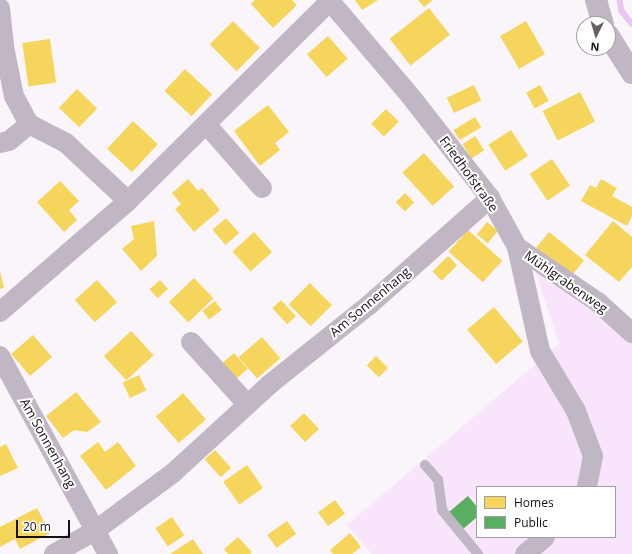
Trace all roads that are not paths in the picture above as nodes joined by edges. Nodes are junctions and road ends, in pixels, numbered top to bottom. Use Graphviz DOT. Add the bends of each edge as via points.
graph roads {
  1 [pos="329,0"];
  2 [pos="596,0"];
  3 [pos="0,8"];
  4 [pos="601,16"];
  5 [pos="616,48"];
  6 [pos="632,73"];
  7 [pos="29,124"];
  8 [pos="206,124"];
  9 [pos="0,143"];
  10 [pos="262,188"];
  11 [pos="490,198"];
  12 [pos="128,201"];
  13 [pos="518,247"];
  14 [pos="0,312"];
  15 [pos="632,332"];
  16 [pos="191,342"];
  17 [pos="0,356"];
  18 [pos="247,404"];
  19 [pos="425,465"];
  20 [pos="587,486"];
  21 [pos="96,530"];
  22 [pos="544,538"];
  23 [pos="54,554"];
  24 [pos="108,554"];
  25 [pos="478,554"];
  26 [pos="525,554"];
  1 -- 8 [label="street"];
  1 -- 11 [label="street, Friedhofstraße" via="412,98"];
  2 -- 4 [label="street"];
  3 -- 7 [label="street" via="4,47 14,96"];
  5 -- 6 [label="street"];
  7 -- 9 [label="street" via="9,141"];
  7 -- 12 [label="street" via="66,143"];
  8 -- 10 [label="street"];
  8 -- 12 [label="street"];
  11 -- 13 [label="street, Friedhofstraße"];
  11 -- 18 [label="street, Am Sonnenhang" via="369,305"];
  12 -- 14 [label="street"];
  13 -- 15 [label="street, Mühlgrabenweg" via="600,303"];
  13 -- 20 [label="street, Friedhofstraße" via="540,351 576,411 593,456"];
  16 -- 18 [label="street"];
  17 -- 21 [label="street, Am Sonnenhang"];
  18 -- 21 [label="street, Am Sonnenhang" via="173,473"];
  19 -- 25 [label="lane" via="438,480 442,510"];
  21 -- 23 [label="street, Am Sonnenhang"];
  21 -- 24 [label="street, Am Sonnenhang"];
  22 -- 26 [label="street"];
}
